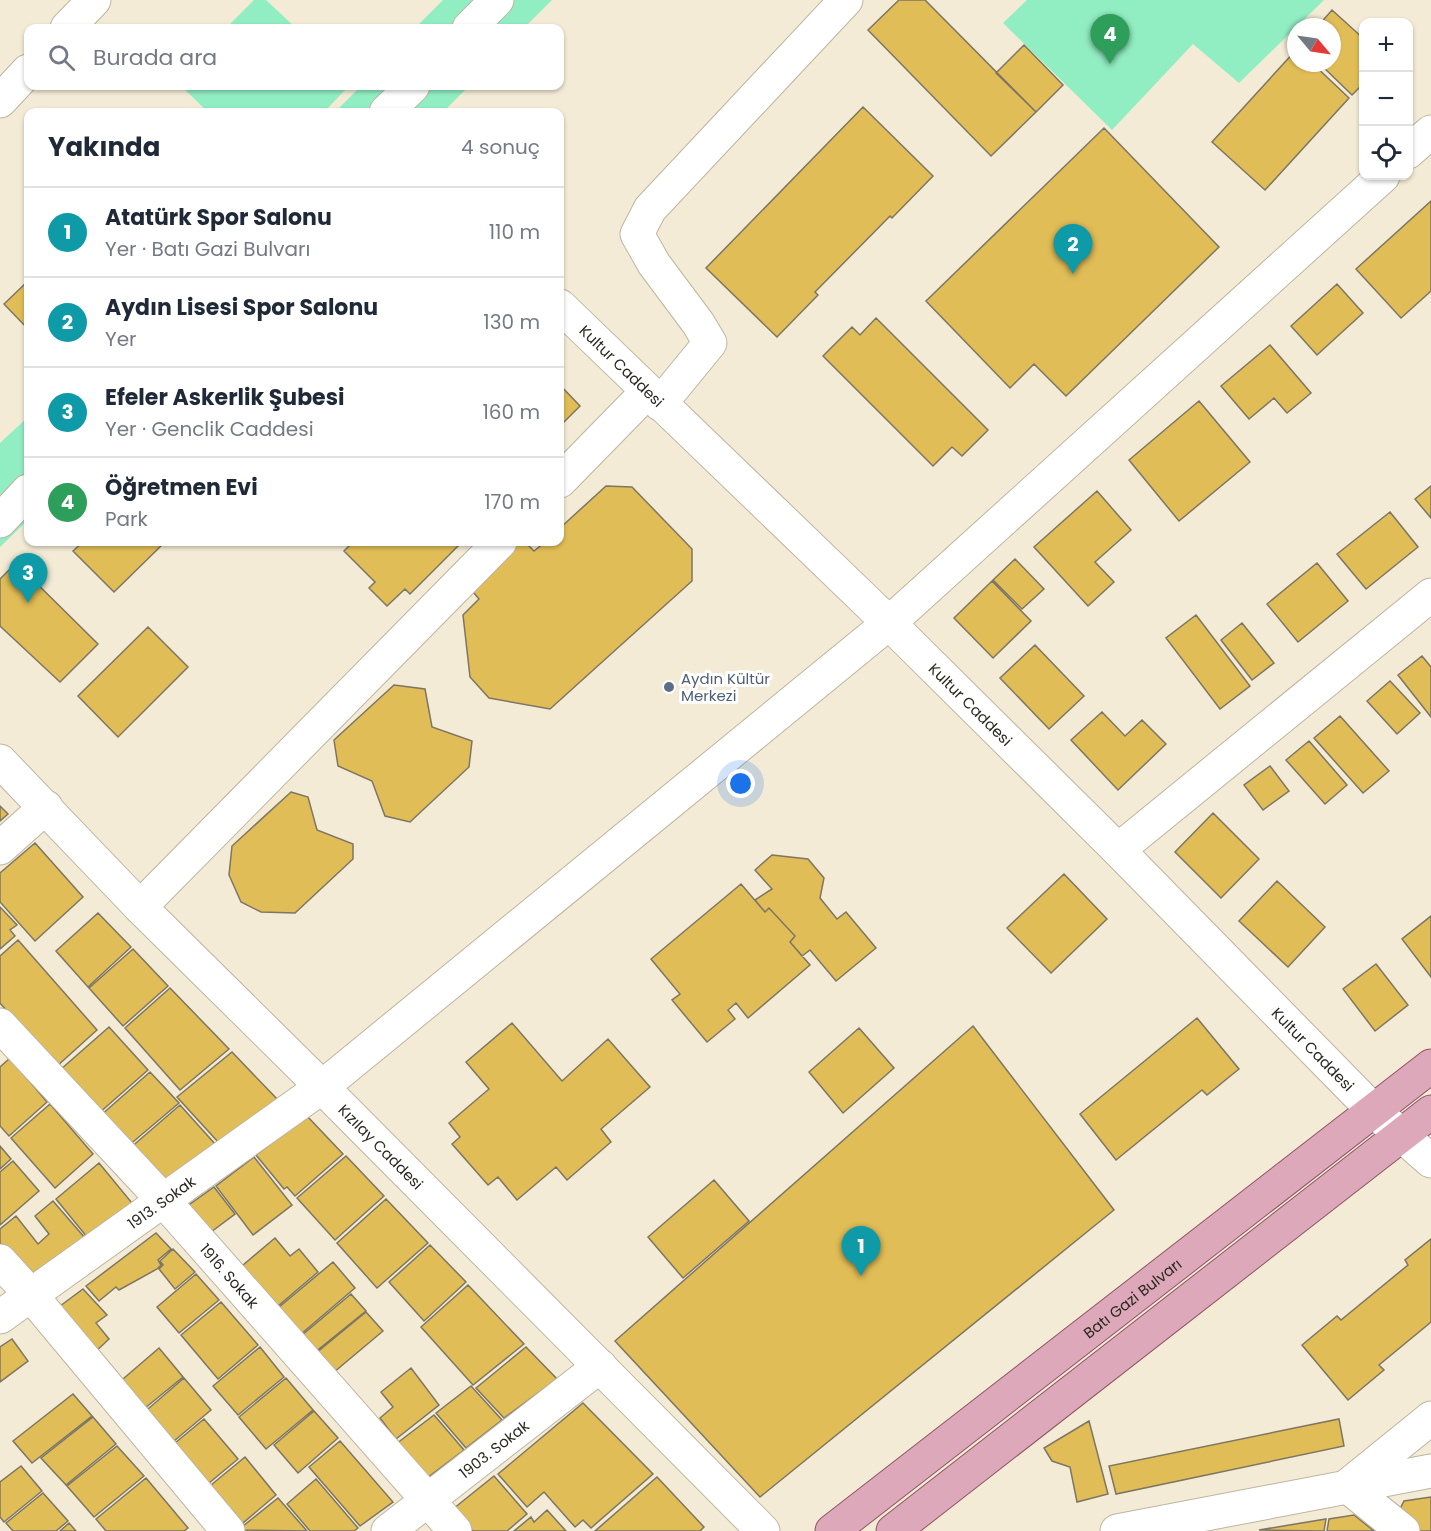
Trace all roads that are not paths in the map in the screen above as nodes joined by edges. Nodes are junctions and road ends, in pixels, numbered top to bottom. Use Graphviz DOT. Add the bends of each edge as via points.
graph roads {
  1 [pos="94,0"];
  2 [pos="497,0"];
  3 [pos="846,0"];
  4 [pos="71,24"];
  5 [pos="473,24"];
  6 [pos="24,74"];
  7 [pos="409,90"];
  8 [pos="0,101"];
  9 [pos="390,108"];
  10 [pos="1431,132"];
  11 [pos="1413,148"];
  12 [pos="1379,180"];
  13 [pos="564,310"];
  14 [pos="654,397"];
  15 [pos="564,477"];
  16 [pos="24,495"];
  17 [pos="0,521"];
  18 [pos="496,546"];
  19 [pos="1431,595"];
  20 [pos="889,623"];
  21 [pos="0,760"];
  22 [pos="46,807"];
  23 [pos="0,848"];
  24 [pos="1118,850"];
  25 [pos="140,907"];
  26 [pos="0,1025"];
  27 [pos="1431,1066"];
  28 [pos="322,1087"];
  29 [pos="1374,1111"];
  30 [pos="1431,1112"];
  31 [pos="1401,1136"];
  32 [pos="1431,1161"];
  33 [pos="164,1201"];
  34 [pos="0,1261"];
  35 [pos="30,1294"];
  36 [pos="0,1317"];
  37 [pos="600,1366"];
  38 [pos="1431,1418"];
  39 [pos="1431,1471"];
  40 [pos="1347,1486"];
  41 [pos="428,1500"];
  42 [pos="228,1531"];
  43 [pos="388,1531"];
  44 [pos="455,1531"];
  45 [pos="763,1531"];
  46 [pos="832,1531"];
  47 [pos="892,1531"];
  48 [pos="1117,1531"];
  49 [pos="1403,1531"];
  1 -- 4 [label="street"];
  2 -- 5 [label="street"];
  3 -- 14 [label="street" via="650,209 637,234 710,343"];
  6 -- 8 [label="street"];
  7 -- 9 [label="street"];
  10 -- 11 [label="street"];
  12 -- 20 [label="street, 1913. Sokak"];
  13 -- 14 [label="street, Kultur Caddesi"];
  14 -- 15 [label="street"];
  14 -- 20 [label="street, Kultur Caddesi"];
  16 -- 17 [label="street"];
  18 -- 25 [label="street"];
  19 -- 24 [label="street"];
  20 -- 24 [label="street, Kultur Caddesi"];
  20 -- 28 [label="street, 1913. Sokak"];
  21 -- 22 [label="street, Kızılay Caddesi"];
  22 -- 23 [label="street"];
  22 -- 25 [label="street, Kızılay Caddesi"];
  24 -- 29 [label="street, Kultur Caddesi"];
  25 -- 28 [label="street, Kızılay Caddesi"];
  26 -- 33 [label="street, 1916. Sokak"];
  27 -- 29 [label="main road, Batı Gazi Bulvarı"];
  28 -- 33 [label="street, 1913. Sokak"];
  28 -- 37 [label="street, Kızılay Caddesi"];
  29 -- 31 [label="street, Kultur Caddesi"];
  29 -- 46 [label="main road, Batı Gazi Bulvarı"];
  30 -- 31 [label="main road"];
  31 -- 32 [label="street, Kultur Caddesi"];
  31 -- 47 [label="main road"];
  33 -- 35 [label="street, 1913. Sokak"];
  33 -- 41 [label="street, 1916. Sokak"];
  34 -- 35 [label="street"];
  35 -- 36 [label="street, 1913. Sokak"];
  35 -- 42 [label="street"];
  37 -- 41 [label="street, 1903. Sokak"];
  37 -- 45 [label="street, Kızılay Caddesi"];
  38 -- 40 [label="street"];
  39 -- 40 [label="street"];
  40 -- 48 [label="street"];
  40 -- 49 [label="street"];
  41 -- 43 [label="street, 1903. Sokak"];
  41 -- 44 [label="street, 1916. Sokak"];
}
